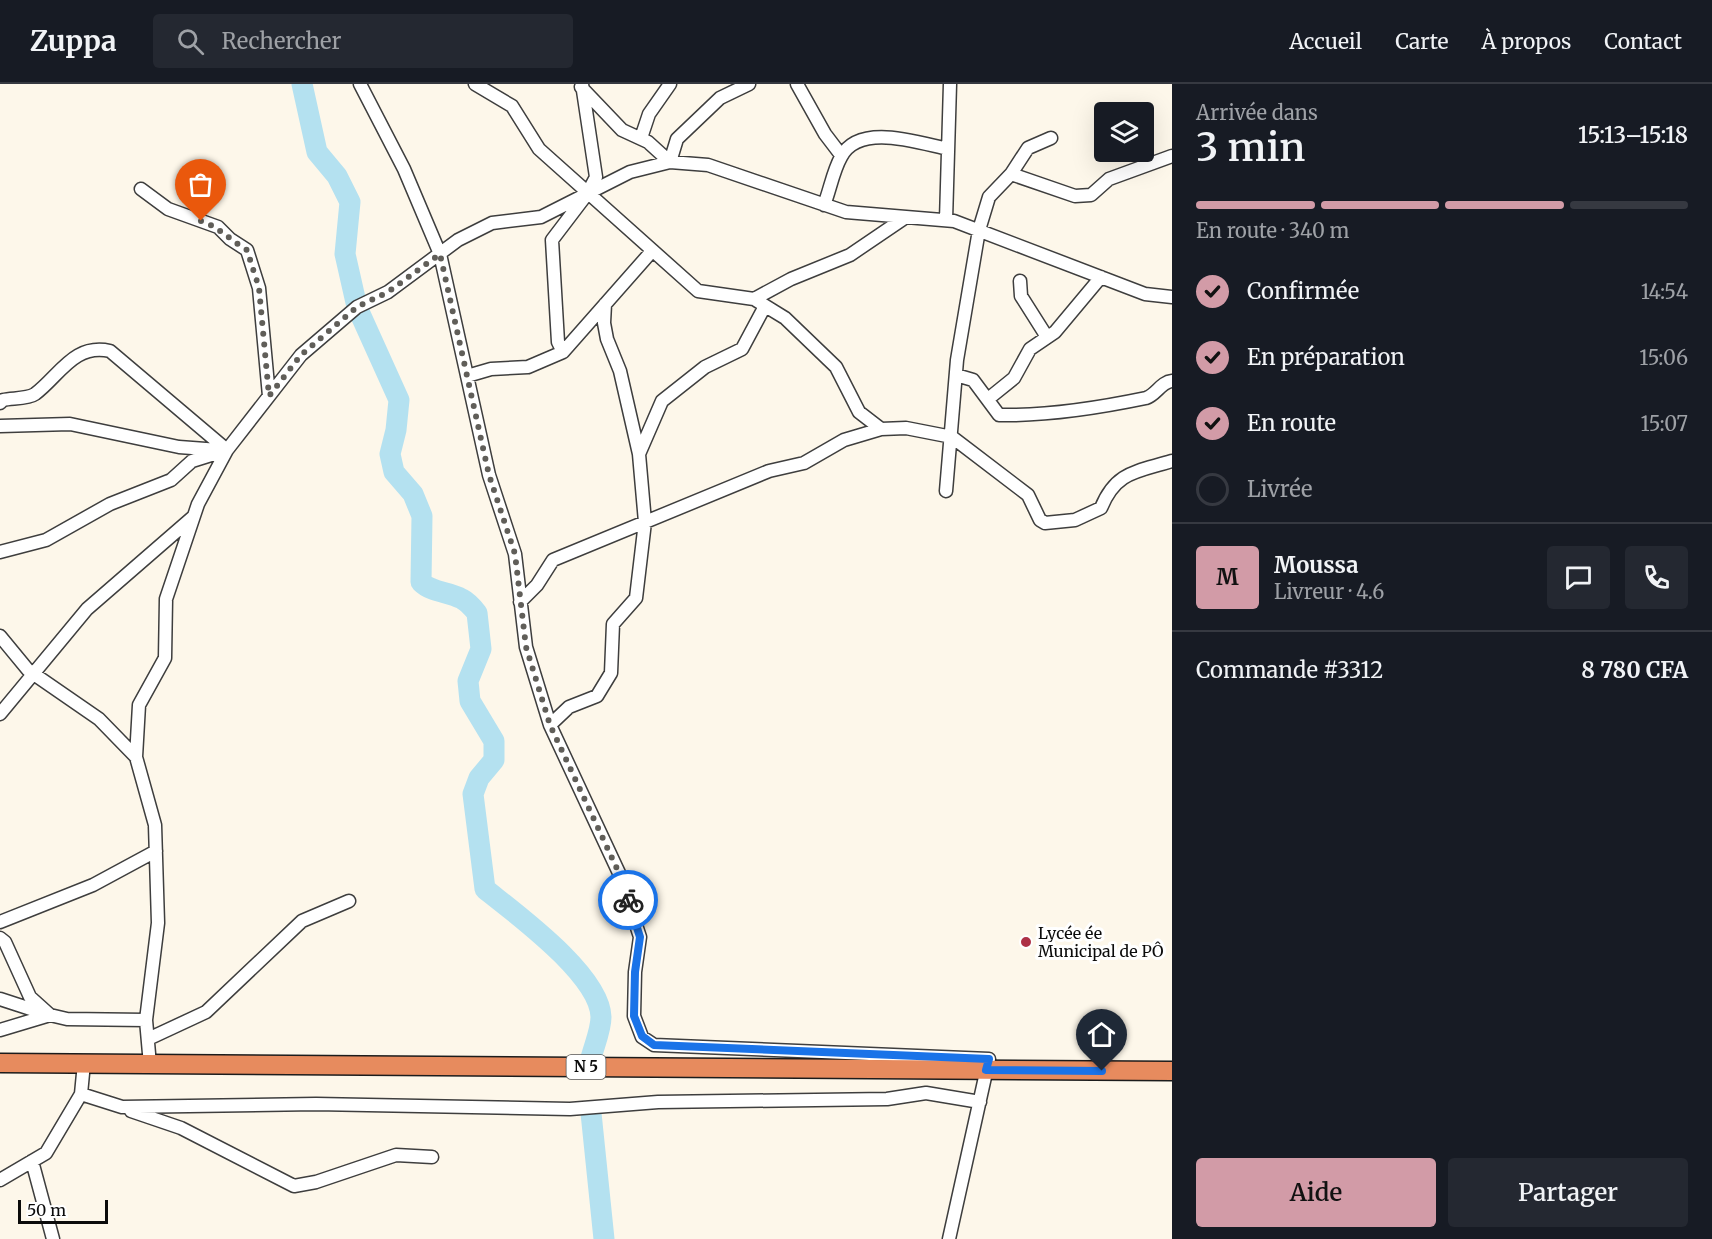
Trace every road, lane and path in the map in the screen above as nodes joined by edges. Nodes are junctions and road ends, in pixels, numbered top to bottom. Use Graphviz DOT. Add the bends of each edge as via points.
graph roads {
  1 [pos="360,84"];
  2 [pos="475,84"];
  3 [pos="670,84"];
  4 [pos="749,84"];
  5 [pos="797,84"];
  6 [pos="950,84"];
  7 [pos="581,85"];
  8 [pos="641,138"];
  9 [pos="1051,138"];
  10 [pos="948,149"];
  11 [pos="841,155"];
  12 [pos="1172,156"];
  13 [pos="670,162"];
  14 [pos="1011,174"];
  15 [pos="141,189"];
  16 [pos="587,194"];
  17 [pos="824,205"];
  18 [pos="903,219"];
  19 [pos="946,220"];
  20 [pos="979,230"];
  21 [pos="652,251"];
  22 [pos="440,254"];
  23 [pos="1101,277"];
  24 [pos="1020,281"];
  25 [pos="1172,297"];
  26 [pos="760,303"];
  27 [pos="605,304"];
  28 [pos="1047,337"];
  29 [pos="563,352"];
  30 [pos="957,375"];
  31 [pos="467,376"];
  32 [pos="1172,381"];
  33 [pos="269,396"];
  34 [pos="988,399"];
  35 [pos="0,403"];
  36 [pos="0,426"];
  37 [pos="881,429"];
  38 [pos="952,437"];
  39 [pos="227,450"];
  40 [pos="639,454"];
  41 [pos="1172,460"];
  42 [pos="946,491"];
  43 [pos="194,516"];
  44 [pos="645,522"];
  45 [pos="0,552"];
  46 [pos="520,602"];
  47 [pos="0,636"];
  48 [pos="32,673"];
  49 [pos="0,714"];
  50 [pos="550,725"];
  51 [pos="136,757"];
  52 [pos="156,850"];
  53 [pos="349,901"];
  54 [pos="0,922"];
  55 [pos="0,938"];
  56 [pos="0,999"];
  57 [pos="51,1015"];
  58 [pos="146,1020"];
  59 [pos="0,1030"];
  60 [pos="148,1040"];
  61 [pos="0,1063"];
  62 [pos="84,1064"];
  63 [pos="150,1065"];
  64 [pos="986,1070"];
  65 [pos="1172,1071"];
  66 [pos="81,1094"];
  67 [pos="980,1102"];
  68 [pos="122,1107"];
  69 [pos="432,1157"];
  70 [pos="32,1161"];
  71 [pos="0,1180"];
  72 [pos="53,1239"];
  73 [pos="949,1239"];
  1 -- 22 [label="street" via="404,169"];
  2 -- 16 [label="street" via="512,106 539,149"];
  3 -- 8 [label="street" via="649,114"];
  4 -- 13 [label="street" via="720,98 677,139"];
  5 -- 11 [label="street"];
  6 -- 10 [label="street"];
  7 -- 8 [label="street" via="622,130"];
  7 -- 16 [label="street" via="596,177"];
  8 -- 13 [label="street"];
  9 -- 14 [label="street" via="1028,148"];
  10 -- 11 [label="street" via="879,136 858,141"];
  10 -- 19 [label="street"];
  11 -- 17 [label="street"];
  12 -- 14 [label="street" via="1108,179 1091,195 1075,196"];
  13 -- 16 [label="street" via="630,172"];
  13 -- 17 [label="street" via="708,165"];
  14 -- 20 [label="street" via="989,197"];
  15 -- 33 [label="street" via="168,209 218,227 247,250 259,288"];
  16 -- 21 [label="street"];
  16 -- 22 [label="street" via="541,217 492,223"];
  16 -- 29 [label="street" via="552,240 558,342"];
  17 -- 18 [label="street" via="846,212"];
  18 -- 19 [label="street"];
  18 -- 26 [label="street" via="849,255 791,279"];
  19 -- 20 [label="street"];
  20 -- 23 [label="street"];
  20 -- 30 [label="street"];
  21 -- 26 [label="street" via="698,291"];
  21 -- 27 [label="street"];
  22 -- 31 [label="street"];
  22 -- 33 [label="street" via="388,292 357,307 301,355"];
  23 -- 25 [label="street" via="1145,294"];
  23 -- 28 [label="street"];
  24 -- 28 [label="street" via="1021,296"];
  26 -- 37 [label="street" via="785,318 836,367 859,412"];
  26 -- 40 [label="street" via="742,349 705,367 662,401"];
  27 -- 29 [label="street"];
  27 -- 40 [label="street" via="607,339 620,371"];
  28 -- 34 [label="street" via="1029,349 1014,378"];
  29 -- 31 [label="street" via="528,367 491,369"];
  30 -- 34 [label="street" via="974,380"];
  30 -- 38 [label="street"];
  31 -- 46 [label="street" via="489,475 515,554"];
  32 -- 34 [label="street" via="1149,397 1033,416 999,415"];
  33 -- 39 [label="street"];
  35 -- 39 [label="street" via="34,396 77,354 98,348 110,351"];
  36 -- 39 [label="street" via="70,424 179,447"];
  37 -- 38 [label="street" via="906,428"];
  37 -- 44 [label="street" via="844,440 804,463 769,471"];
  38 -- 41 [label="street" via="1028,495 1040,520 1046,523 1075,519 1101,507 1119,478"];
  38 -- 42 [label="street"];
  39 -- 43 [label="street"];
  39 -- 45 [label="street" via="192,461 171,480 110,504 46,540"];
  40 -- 44 [label="street"];
  43 -- 48 [label="street" via="87,609"];
  43 -- 51 [label="street" via="166,599 165,658 139,705"];
  44 -- 46 [label="street" via="553,560"];
  44 -- 50 [label="street" via="636,598 613,624 611,673 597,696 569,707"];
  46 -- 50 [label="street" via="526,647"];
  47 -- 48 [label="street"];
  48 -- 49 [label="street"];
  48 -- 51 [label="street" via="99,719"];
  50 -- 64 [label="street" via="619,873 640,937 634,1016 642,1036 654,1045 989,1059"];
  51 -- 52 [label="street" via="155,825"];
  52 -- 54 [label="street" via="93,885"];
  52 -- 58 [label="street" via="158,923"];
  53 -- 60 [label="street" via="302,921 206,1012"];
  55 -- 57 [label="street" via="6,942 30,997"];
  56 -- 57 [label="street"];
  57 -- 58 [label="street" via="67,1019"];
  57 -- 59 [label="street"];
  58 -- 60 [label="street"];
  60 -- 63 [label="street"];
  61 -- 62 [label="highway, N 5"];
  62 -- 63 [label="highway, N 5"];
  62 -- 66 [label="street"];
  63 -- 64 [label="highway, N 5"];
  64 -- 65 [label="highway, N 5"];
  64 -- 67 [label="street"];
  66 -- 68 [label="street"];
  66 -- 70 [label="street" via="46,1153"];
  67 -- 68 [label="street" via="926,1092 887,1099 658,1102 570,1109 316,1104"];
  67 -- 73 [label="street"];
  68 -- 69 [label="street" via="181,1128 294,1186 396,1155"];
  70 -- 71 [label="street"];
  70 -- 72 [label="street"];
}
